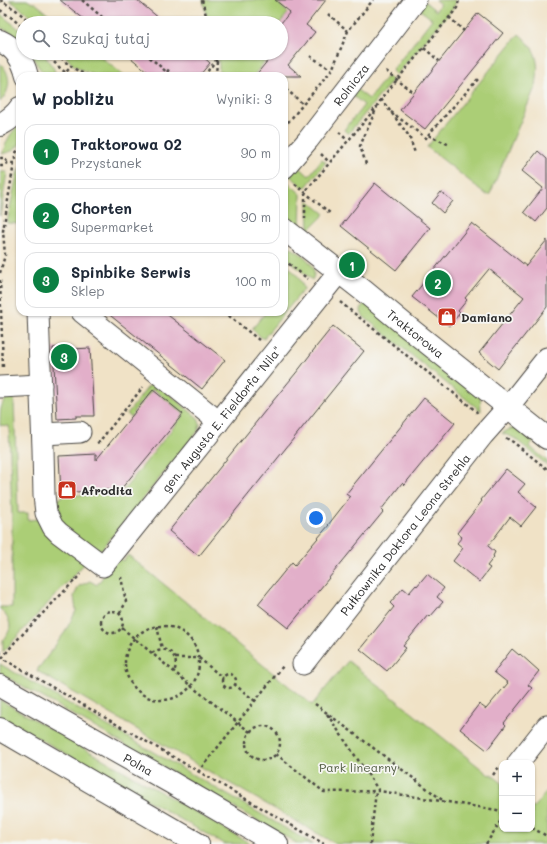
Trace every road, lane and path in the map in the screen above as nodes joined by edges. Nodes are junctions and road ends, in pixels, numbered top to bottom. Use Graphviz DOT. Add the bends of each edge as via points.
graph roads {
  1 [pos="0,0"];
  2 [pos="82,0"];
  3 [pos="202,0"];
  4 [pos="373,0"];
  5 [pos="416,0"];
  6 [pos="459,0"];
  7 [pos="0,10"];
  8 [pos="328,14"];
  9 [pos="23,16"];
  10 [pos="101,16"];
  11 [pos="206,16"];
  12 [pos="449,17"];
  13 [pos="16,22"];
  14 [pos="348,31"];
  15 [pos="464,31"];
  16 [pos="0,41"];
  17 [pos="424,48"];
  18 [pos="16,52"];
  19 [pos="310,56"];
  20 [pos="21,60"];
  21 [pos="51,60"];
  22 [pos="63,60"];
  23 [pos="153,60"];
  24 [pos="216,60"];
  25 [pos="217,60"];
  26 [pos="370,60"];
  27 [pos="439,62"];
  28 [pos="71,67"];
  29 [pos="170,68"];
  30 [pos="332,70"];
  31 [pos="28,72"];
  32 [pos="61,72"];
  33 [pos="67,72"];
  34 [pos="80,72"];
  35 [pos="167,72"];
  36 [pos="207,72"];
  37 [pos="216,72"];
  38 [pos="478,79"];
  39 [pos="397,80"];
  40 [pos="288,91"];
  41 [pos="414,93"];
  42 [pos="381,99"];
  43 [pos="303,104"];
  44 [pos="379,104"];
  45 [pos="391,112"];
  46 [pos="16,113"];
  47 [pos="288,122"];
  48 [pos="0,125"];
  49 [pos="428,135"];
  50 [pos="450,145"];
  51 [pos="16,153"];
  52 [pos="415,153"];
  53 [pos="0,158"];
  54 [pos="15,159"];
  55 [pos="14,162"];
  56 [pos="8,163"];
  57 [pos="366,164"];
  58 [pos="0,166"];
  59 [pos="289,176"];
  60 [pos="305,192"];
  61 [pos="332,214"];
  62 [pos="305,223"];
  63 [pos="3,231"];
  64 [pos="288,232"];
  65 [pos="0,238"];
  66 [pos="339,272"];
  67 [pos="0,273"];
  68 [pos="0,280"];
  69 [pos="337,299"];
  70 [pos="38,316"];
  71 [pos="87,316"];
  72 [pos="229,316"];
  73 [pos="264,344"];
  74 [pos="547,358"];
  75 [pos="156,372"];
  76 [pos="40,385"];
  77 [pos="2,387"];
  78 [pos="508,407"];
  79 [pos="479,415"];
  80 [pos="218,423"];
  81 [pos="43,434"];
  82 [pos="501,437"];
  83 [pos="87,438"];
  84 [pos="547,438"];
  85 [pos="547,469"];
  86 [pos="106,568"];
  87 [pos="120,613"];
  88 [pos="157,626"];
  89 [pos="122,628"];
  90 [pos="134,638"];
  91 [pos="162,649"];
  92 [pos="0,651"];
  93 [pos="152,654"];
  94 [pos="1,658"];
  95 [pos="175,658"];
  96 [pos="199,658"];
  97 [pos="294,664"];
  98 [pos="174,672"];
  99 [pos="223,678"];
  100 [pos="234,684"];
  101 [pos="0,686"];
  102 [pos="191,686"];
  103 [pos="255,701"];
  104 [pos="315,704"];
  105 [pos="326,712"];
  106 [pos="237,723"];
  107 [pos="547,726"];
  108 [pos="0,729"];
  109 [pos="250,732"];
  110 [pos="276,754"];
  111 [pos="520,760"];
  112 [pos="198,772"];
  113 [pos="378,791"];
  114 [pos="445,802"];
  115 [pos="499,811"];
  116 [pos="499,824"];
  117 [pos="535,830"];
  118 [pos="547,836"];
  119 [pos="198,844"];
  120 [pos="277,844"];
  121 [pos="324,844"];
  122 [pos="370,844"];
  123 [pos="486,844"];
  1 -- 9 [label="path"];
  2 -- 10 [label="path"];
  3 -- 11 [label="path"];
  4 -- 14 [label="path"];
  5 -- 26 [label="street, Rolnicza"];
  6 -- 12 [label="path" via="457,8"];
  7 -- 13 [label="path"];
  8 -- 14 [label="path"];
  12 -- 15 [label="path"];
  12 -- 17 [label="path"];
  14 -- 30 [label="path"];
  16 -- 18 [label="street"];
  17 -- 27 [label="path"];
  17 -- 39 [label="path"];
  19 -- 30 [label="path"];
  20 -- 31 [label="street"];
  21 -- 32 [label="path"];
  22 -- 28 [label="path"];
  23 -- 35 [label="path"];
  24 -- 36 [label="path"];
  25 -- 37 [label="path"];
  26 -- 39 [label="path"];
  26 -- 59 [label="street, Rolnicza" via="308,140"];
  28 -- 33 [label="path"];
  28 -- 34 [label="path"];
  29 -- 35 [label="path"];
  30 -- 43 [label="path"];
  38 -- 49 [label="path"];
  39 -- 41 [label="path"];
  39 -- 42 [label="path"];
  40 -- 43 [label="path"];
  42 -- 44 [label="path"];
  42 -- 45 [label="path"];
  43 -- 47 [label="path"];
  44 -- 57 [label="path" via="360,146"];
  44 -- 60 [label="path"];
  45 -- 49 [label="path" via="426,138"];
  45 -- 52 [label="path" via="409,136"];
  46 -- 48 [label="street"];
  49 -- 50 [label="path"];
  51 -- 54 [label="path"];
  53 -- 56 [label="path" via="4,158"];
  54 -- 55 [label="path"];
  55 -- 56 [label="path"];
  55 -- 63 [label="path"];
  56 -- 58 [label="path"];
  59 -- 60 [label="path"];
  60 -- 61 [label="path"];
  60 -- 62 [label="path"];
  63 -- 65 [label="path"];
  63 -- 67 [label="path" via="5,255"];
  64 -- 66 [label="street, Traktorowa"];
  66 -- 78 [label="street, Traktorowa"];
  66 -- 80 [label="street, gen. Augusta E. Fieldorfa \"Nila\""];
  68 -- 77 [label="path"];
  69 -- 79 [label="path"];
  70 -- 76 [label="street"];
  71 -- 75 [label="street"];
  72 -- 73 [label="path"];
  74 -- 78 [label="street, Pułkownika Doktora Leona Strehla"];
  75 -- 80 [label="street"];
  75 -- 83 [label="path" via="100,442"];
  76 -- 77 [label="street"];
  76 -- 81 [label="street"];
  78 -- 84 [label="street, Traktorowa"];
  78 -- 97 [label="street, Pułkownika Doktora Leona Strehla"];
  80 -- 86 [label="street, gen. Augusta E. Fieldorfa \"Nila\""];
  81 -- 83 [label="street"];
  81 -- 86 [label="street" via="46,513 59,533"];
  82 -- 85 [label="path" via="513,442"];
  86 -- 87 [label="path" via="126,602"];
  86 -- 94 [label="path" via="15,642"];
  87 -- 89 [label="path" via="124,622"];
  87 -- 89 [label="path" via="112,610 105,613 101,623 104,630 112,633"];
  88 -- 90 [label="path" via="140,632"];
  88 -- 91 [label="path"];
  88 -- 96 [label="path" via="176,628 186,634 194,644"];
  89 -- 90 [label="path"];
  90 -- 93 [label="path"];
  90 -- 102 [label="path" via="126,651 124,664 126,676 141,695 152,700 165,701 177,698"];
  91 -- 93 [label="path"];
  91 -- 95 [label="path" via="173,654"];
  92 -- 94 [label="path"];
  93 -- 98 [label="path"];
  94 -- 112 [label="path"];
  95 -- 96 [label="path"];
  95 -- 98 [label="path"];
  96 -- 99 [label="path"];
  96 -- 102 [label="path" via="199,669"];
  97 -- 103 [label="path"];
  98 -- 102 [label="path"];
  99 -- 100 [label="path" via="227,675 233,676"];
  99 -- 100 [label="path" via="225,687 229,688"];
  100 -- 103 [label="path"];
  101 -- 120 [label="street, Polna"];
  102 -- 106 [label="path"];
  103 -- 106 [label="path"];
  104 -- 105 [label="path"];
  105 -- 113 [label="path"];
  105 -- 114 [label="path"];
  106 -- 109 [label="path"];
  106 -- 112 [label="path"];
  107 -- 111 [label="street"];
  108 -- 119 [label="street"];
  109 -- 110 [label="path" via="247,747 252,756 267,760"];
  109 -- 110 [label="path" via="259,726 274,730 280,739"];
  110 -- 113 [label="path" via="324,792"];
  112 -- 121 [label="path"];
  113 -- 114 [label="path"];
  113 -- 122 [label="path"];
  114 -- 115 [label="path"];
  116 -- 123 [label="path"];
  117 -- 118 [label="path"];
}
